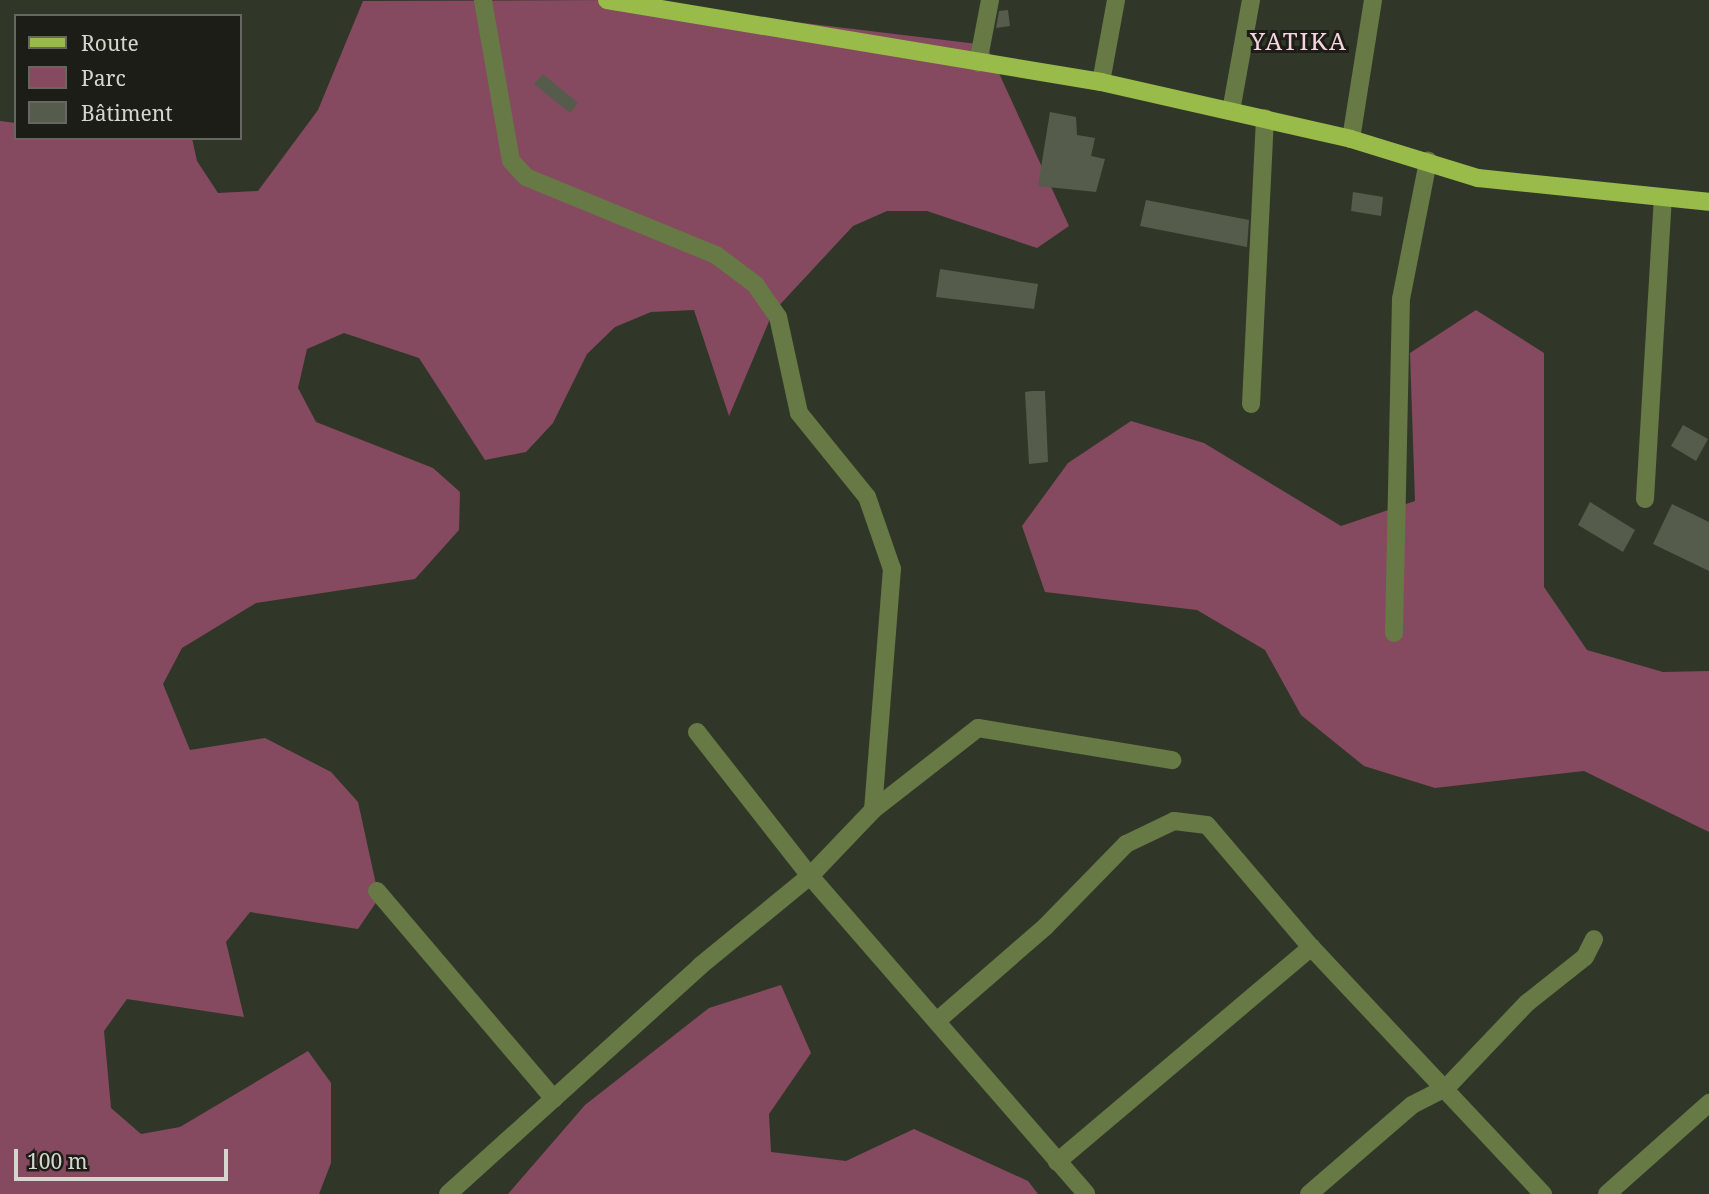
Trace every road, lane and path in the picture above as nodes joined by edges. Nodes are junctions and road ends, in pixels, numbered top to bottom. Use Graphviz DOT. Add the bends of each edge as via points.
graph roads {
  1 [pos="483,0"];
  2 [pos="607,0"];
  3 [pos="990,0"];
  4 [pos="1116,0"];
  5 [pos="1251,0"];
  6 [pos="1373,0"];
  7 [pos="978,63"];
  8 [pos="1101,82"];
  9 [pos="1231,111"];
  10 [pos="1265,118"];
  11 [pos="1351,139"];
  12 [pos="1428,161"];
  13 [pos="1663,199"];
  14 [pos="1709,202"];
  15 [pos="1251,404"];
  16 [pos="1645,499"];
  17 [pos="1394,633"];
  18 [pos="697,732"];
  19 [pos="1172,761"];
  20 [pos="873,810"];
  21 [pos="810,876"];
  22 [pos="377,891"];
  23 [pos="1594,939"];
  24 [pos="1311,947"];
  25 [pos="938,1020"];
  26 [pos="1446,1088"];
  27 [pos="554,1100"];
  28 [pos="1709,1103"];
  29 [pos="1057,1162"];
  30 [pos="448,1194"];
  31 [pos="1086,1194"];
  32 [pos="1309,1194"];
  33 [pos="1543,1194"];
  34 [pos="1607,1194"];
  1 -- 20 [label="street" via="511,161 526,177 716,255 755,285 778,317 799,413 867,496 892,569"];
  2 -- 7 [label="main road"];
  3 -- 7 [label="street"];
  4 -- 8 [label="street"];
  5 -- 9 [label="street"];
  6 -- 11 [label="street"];
  7 -- 8 [label="main road"];
  8 -- 9 [label="main road"];
  9 -- 10 [label="main road"];
  10 -- 11 [label="main road"];
  10 -- 15 [label="street"];
  11 -- 12 [label="main road"];
  12 -- 13 [label="main road" via="1478,178"];
  12 -- 17 [label="street" via="1401,299"];
  13 -- 14 [label="main road"];
  13 -- 16 [label="street"];
  18 -- 21 [label="street"];
  19 -- 20 [label="street" via="978,728"];
  20 -- 21 [label="street"];
  21 -- 25 [label="street"];
  21 -- 27 [label="street"];
  22 -- 27 [label="street"];
  23 -- 26 [label="street" via="1585,957 1527,1003"];
  24 -- 25 [label="street" via="1208,825 1174,821 1126,844 1046,926"];
  24 -- 26 [label="street"];
  24 -- 29 [label="street"];
  25 -- 29 [label="street"];
  26 -- 32 [label="street" via="1412,1105"];
  26 -- 33 [label="street"];
  27 -- 30 [label="street"];
  28 -- 34 [label="street"];
  29 -- 31 [label="street"];
}
